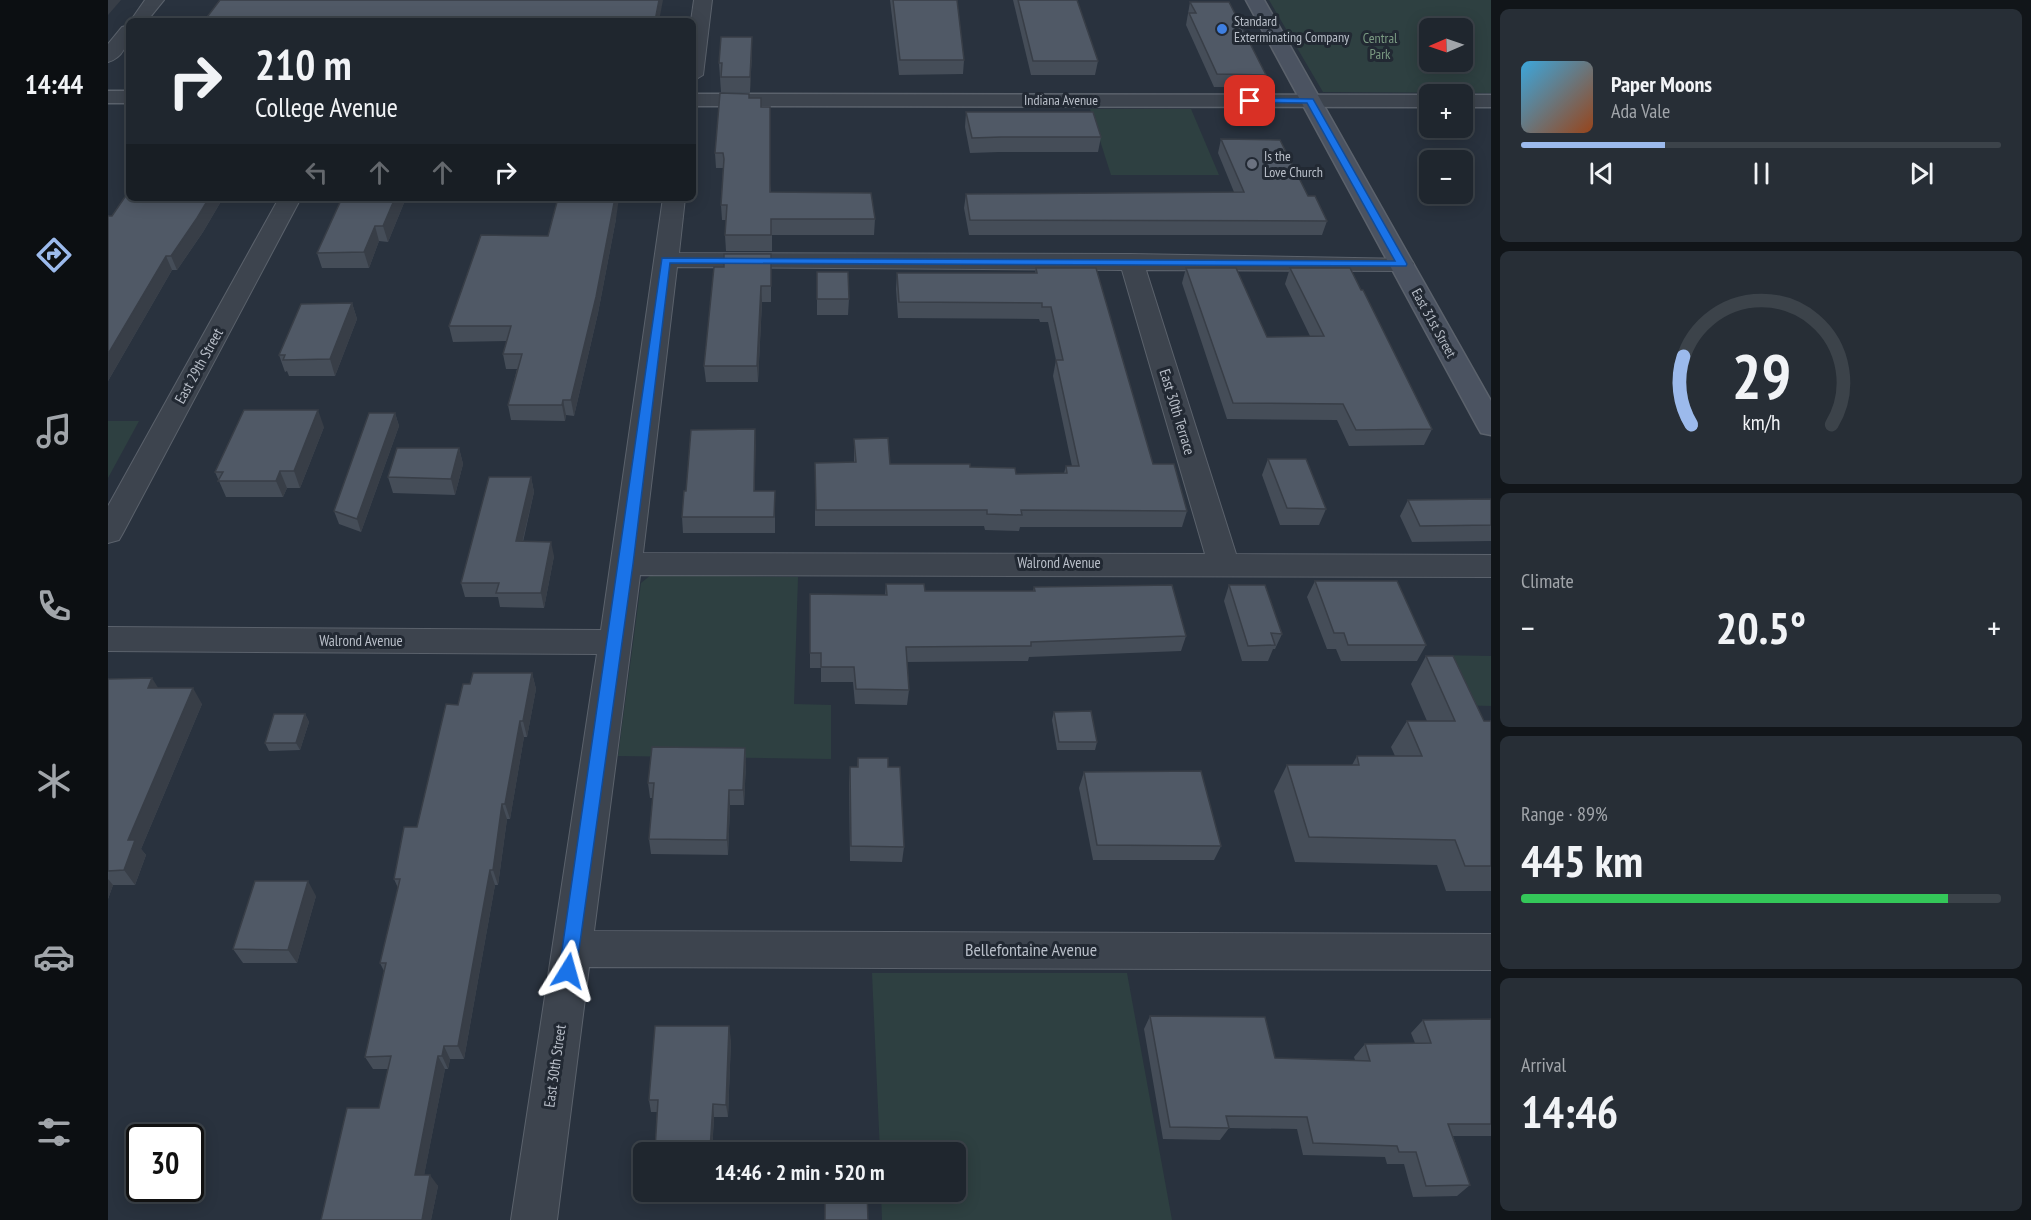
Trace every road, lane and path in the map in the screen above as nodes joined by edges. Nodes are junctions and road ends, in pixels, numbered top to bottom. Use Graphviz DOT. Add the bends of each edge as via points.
graph roads {
  1 [pos="155,0"];
  2 [pos="703,0"];
  3 [pos="1255,0"];
  4 [pos="140,18"];
  5 [pos="126,35"];
  6 [pos="696,52"];
  7 [pos="108,56"];
  8 [pos="108,97"];
  9 [pos="126,97"];
  10 [pos="696,100"];
  11 [pos="1310,101"];
  12 [pos="1419,101"];
  13 [pos="1473,101"];
  14 [pos="1491,101"];
  15 [pos="288,201"];
  16 [pos="674,201"];
  17 [pos="666,260"];
  18 [pos="1131,261"];
  19 [pos="1402,264"];
  20 [pos="1491,426"];
  21 [pos="108,533"];
  22 [pos="1223,563"];
  23 [pos="626,564"];
  24 [pos="1491,566"];
  25 [pos="108,639"];
  26 [pos="614,642"];
  27 [pos="571,949"];
  28 [pos="1491,952"];
  29 [pos="534,1220"];
  1 -- 4 [label="street"];
  2 -- 6 [label="street"];
  3 -- 11 [label="main road, East 31st Street"];
  5 -- 7 [label="street"];
  8 -- 9 [label="street"];
  10 -- 11 [label="street, Indiana Avenue"];
  11 -- 12 [label="street, Indiana Avenue"];
  11 -- 19 [label="main road, East 31st Street"];
  13 -- 14 [label="street"];
  15 -- 21 [label="street, East 29th Street"];
  16 -- 17 [label="street, East 30th Street"];
  17 -- 18 [label="street"];
  17 -- 23 [label="street, East 30th Street"];
  18 -- 19 [label="street"];
  18 -- 22 [label="street, East 30th Terrace"];
  19 -- 20 [label="main road, East 31st Street"];
  22 -- 23 [label="street, Walrond Avenue"];
  22 -- 24 [label="street, Walrond Avenue"];
  23 -- 26 [label="street, East 30th Street"];
  25 -- 26 [label="street, Walrond Avenue"];
  26 -- 27 [label="street, East 30th Street"];
  27 -- 28 [label="street, Bellefontaine Avenue"];
  27 -- 29 [label="street, East 30th Street"];
}
